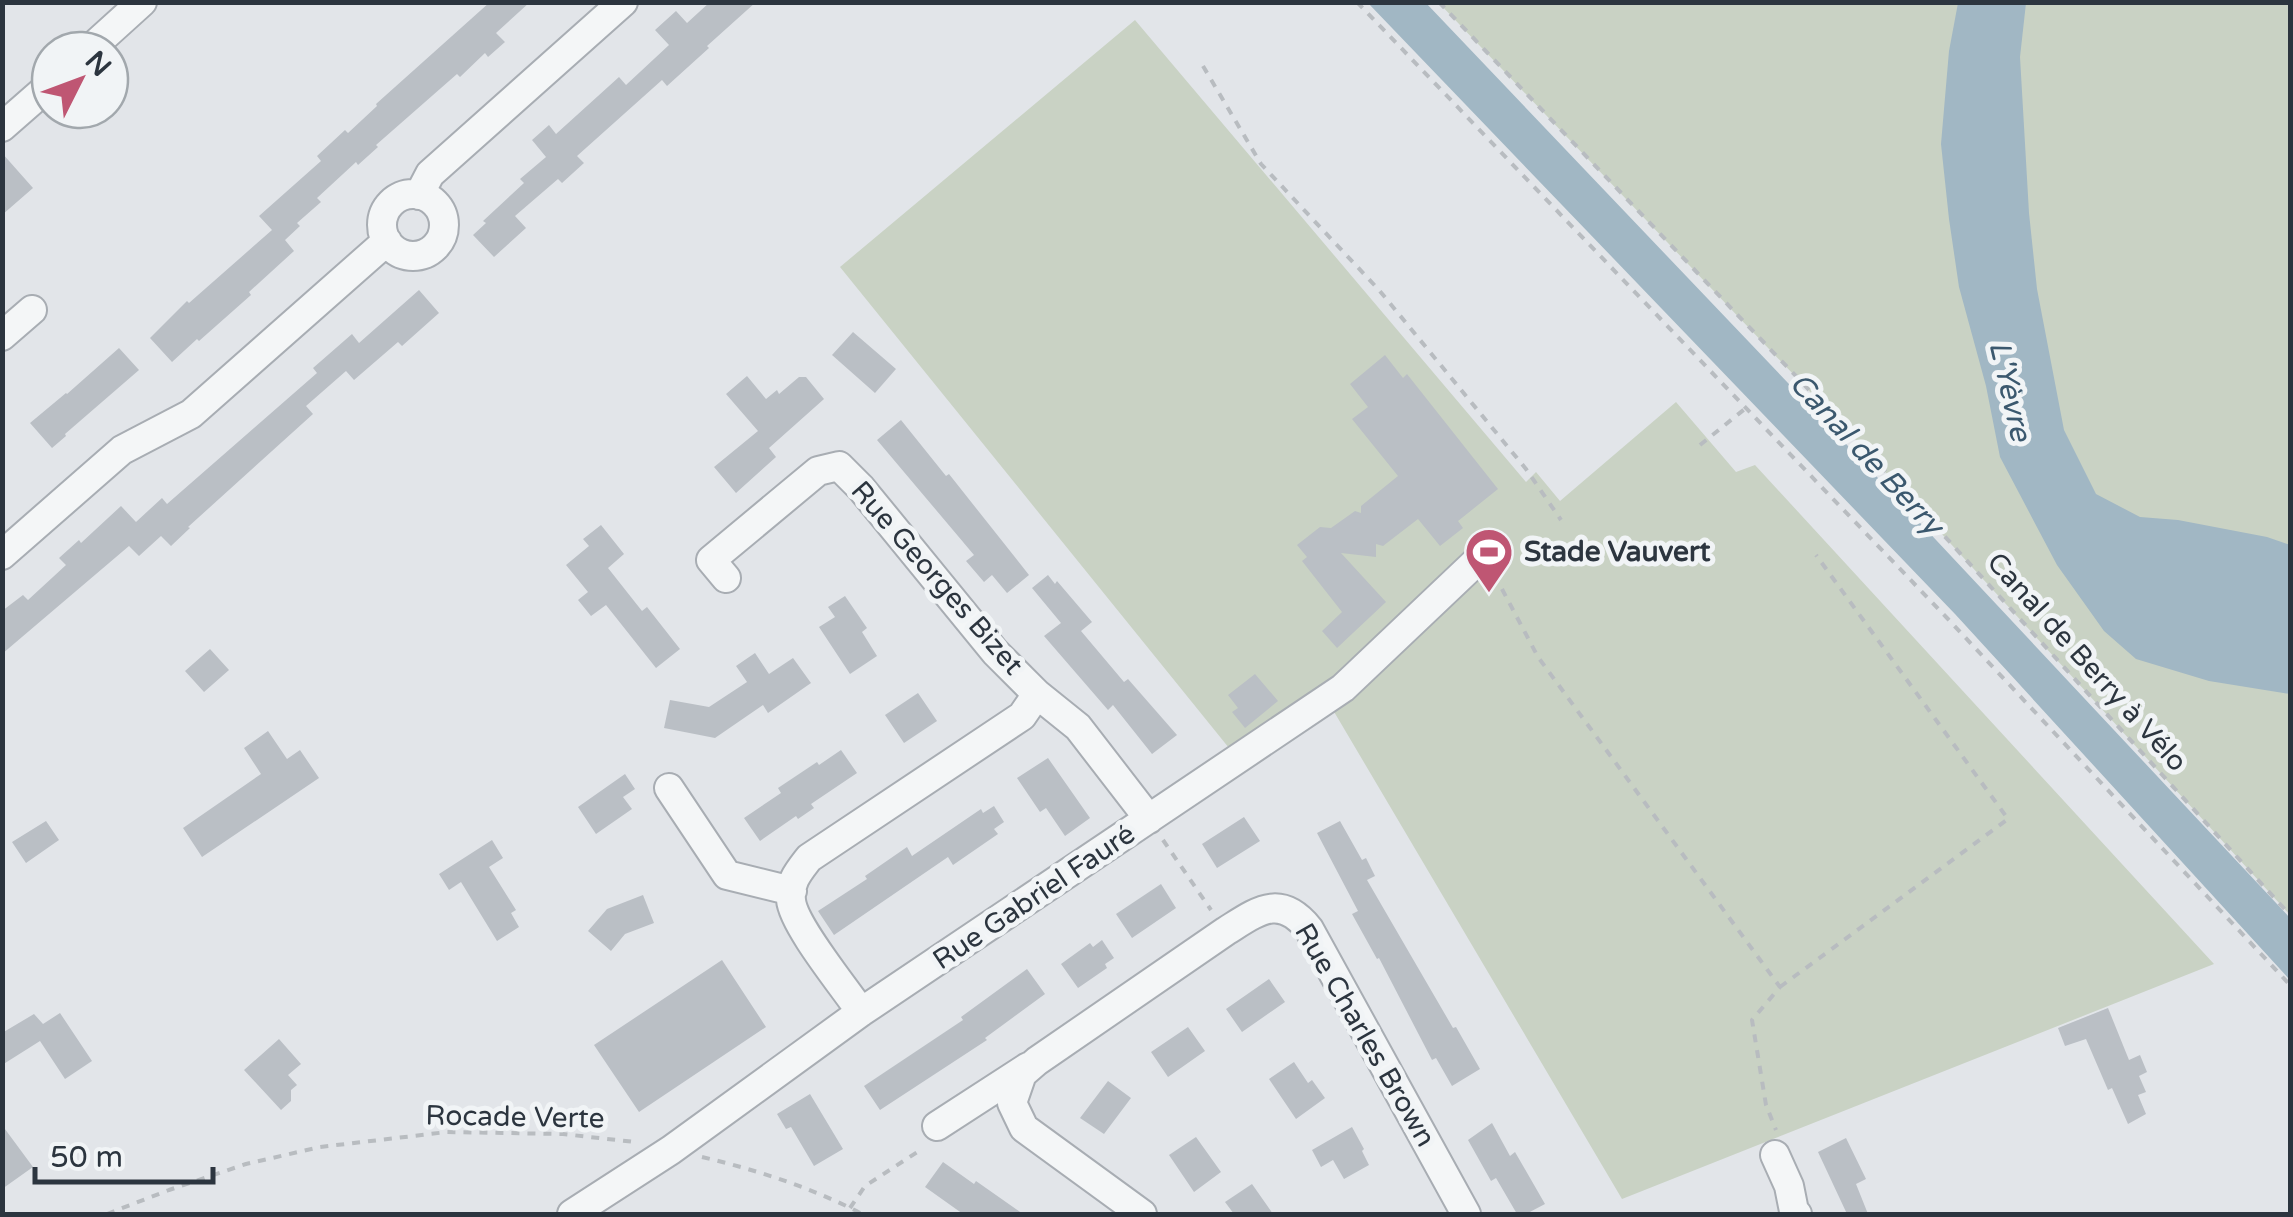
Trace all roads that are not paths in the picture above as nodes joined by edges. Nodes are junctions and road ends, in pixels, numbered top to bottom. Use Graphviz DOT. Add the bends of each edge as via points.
graph roads {
  1 [pos="142,2"];
  2 [pos="623,2"];
  3 [pos="111,30"];
  4 [pos="30,102"];
  5 [pos="2,127"];
  6 [pos="419,194"];
  7 [pos="387,241"];
  8 [pos="32,310"];
  9 [pos="2,336"];
  10 [pos="2,554"];
  11 [pos="1479,560"];
  12 [pos="726,578"];
  13 [pos="1038,694"];
  14 [pos="669,788"];
  15 [pos="1149,819"];
  16 [pos="792,891"];
  17 [pos="861,1012"];
  18 [pos="1037,1061"];
  19 [pos="937,1126"];
  20 [pos="1775,1154"];
  21 [pos="1791,1213"];
  22 [pos="572,1214"];
  23 [pos="1142,1214"];
  24 [pos="1466,1214"];
  1 -- 3 [label="street"];
  2 -- 6 [label="street" via="430,174"];
  4 -- 5 [label="street"];
  6 -- 7 [label="street" via="400,196 386,210"];
  6 -- 7 [label="street" via="439,208 442,237 434,248 410,256"];
  7 -- 10 [label="street" via="191,414 122,450"];
  8 -- 9 [label="street"];
  11 -- 15 [label="street, Rue Gabriel Fauré" via="1343,688"];
  12 -- 13 [label="street, Rue Georges Bizet" via="711,560 818,471 840,466"];
  13 -- 15 [label="street, Rue Georges Bizet" via="1078,727"];
  13 -- 16 [label="street, Rue Georges Bizet" via="1022,716 809,858"];
  14 -- 16 [label="street" via="727,875"];
  15 -- 17 [label="street, Rue Gabriel Fauré"];
  16 -- 17 [label="street" via="796,920"];
  17 -- 22 [label="street, Rue Gabriel Fauré"];
  18 -- 19 [label="street, Rue Charles Brown"];
  18 -- 23 [label="street, Rue Charles Brown" via="1022,1074 1012,1103 1024,1128"];
  18 -- 24 [label="street, Rue Charles Brown" via="1257,911 1278,907 1309,930"];
  20 -- 21 [label="street" via="1789,1186"];
}
